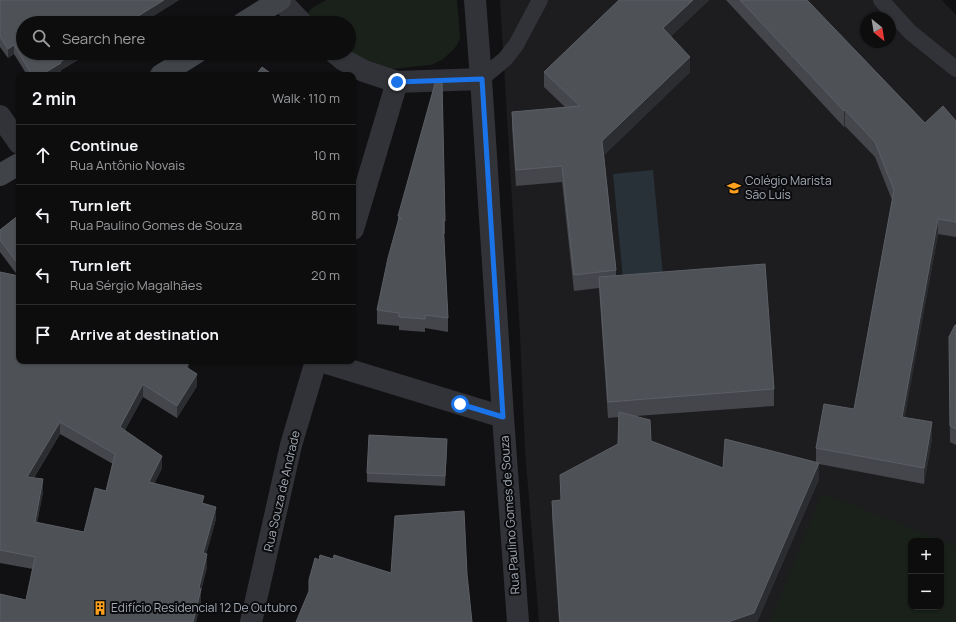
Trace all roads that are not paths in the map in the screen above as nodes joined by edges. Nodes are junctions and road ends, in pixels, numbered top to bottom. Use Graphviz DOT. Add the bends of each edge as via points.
graph roads {
  1 [pos="280,0"];
  2 [pos="475,0"];
  3 [pos="540,0"];
  4 [pos="881,0"];
  5 [pos="254,16"];
  6 [pos="295,16"];
  7 [pos="185,60"];
  8 [pos="344,60"];
  9 [pos="956,69"];
  10 [pos="166,72"];
  11 [pos="482,79"];
  12 [pos="397,82"];
  13 [pos="0,116"];
  14 [pos="16,139"];
  15 [pos="16,166"];
  16 [pos="0,175"];
  17 [pos="356,219"];
  18 [pos="315,364"];
  19 [pos="330,364"];
  20 [pos="503,417"];
  21 [pos="251,622"];
  22 [pos="518,622"];
  1 -- 5 [label="main road"];
  1 -- 6 [label="street"];
  2 -- 11 [label="street, Rua Paulino Gomes de Souza"];
  3 -- 11 [label="lane" via="516,45 505,59"];
  4 -- 9 [label="lane" via="910,32"];
  7 -- 10 [label="main road"];
  8 -- 12 [label="street" via="364,71"];
  11 -- 12 [label="street"];
  11 -- 20 [label="street, Rua Paulino Gomes de Souza"];
  12 -- 17 [label="street"];
  13 -- 14 [label="street"];
  15 -- 16 [label="main road"];
  18 -- 21 [label="street, Rua Souza de Andrade" via="291,445"];
  19 -- 20 [label="street"];
  20 -- 22 [label="street, Rua Paulino Gomes de Souza"];
}
